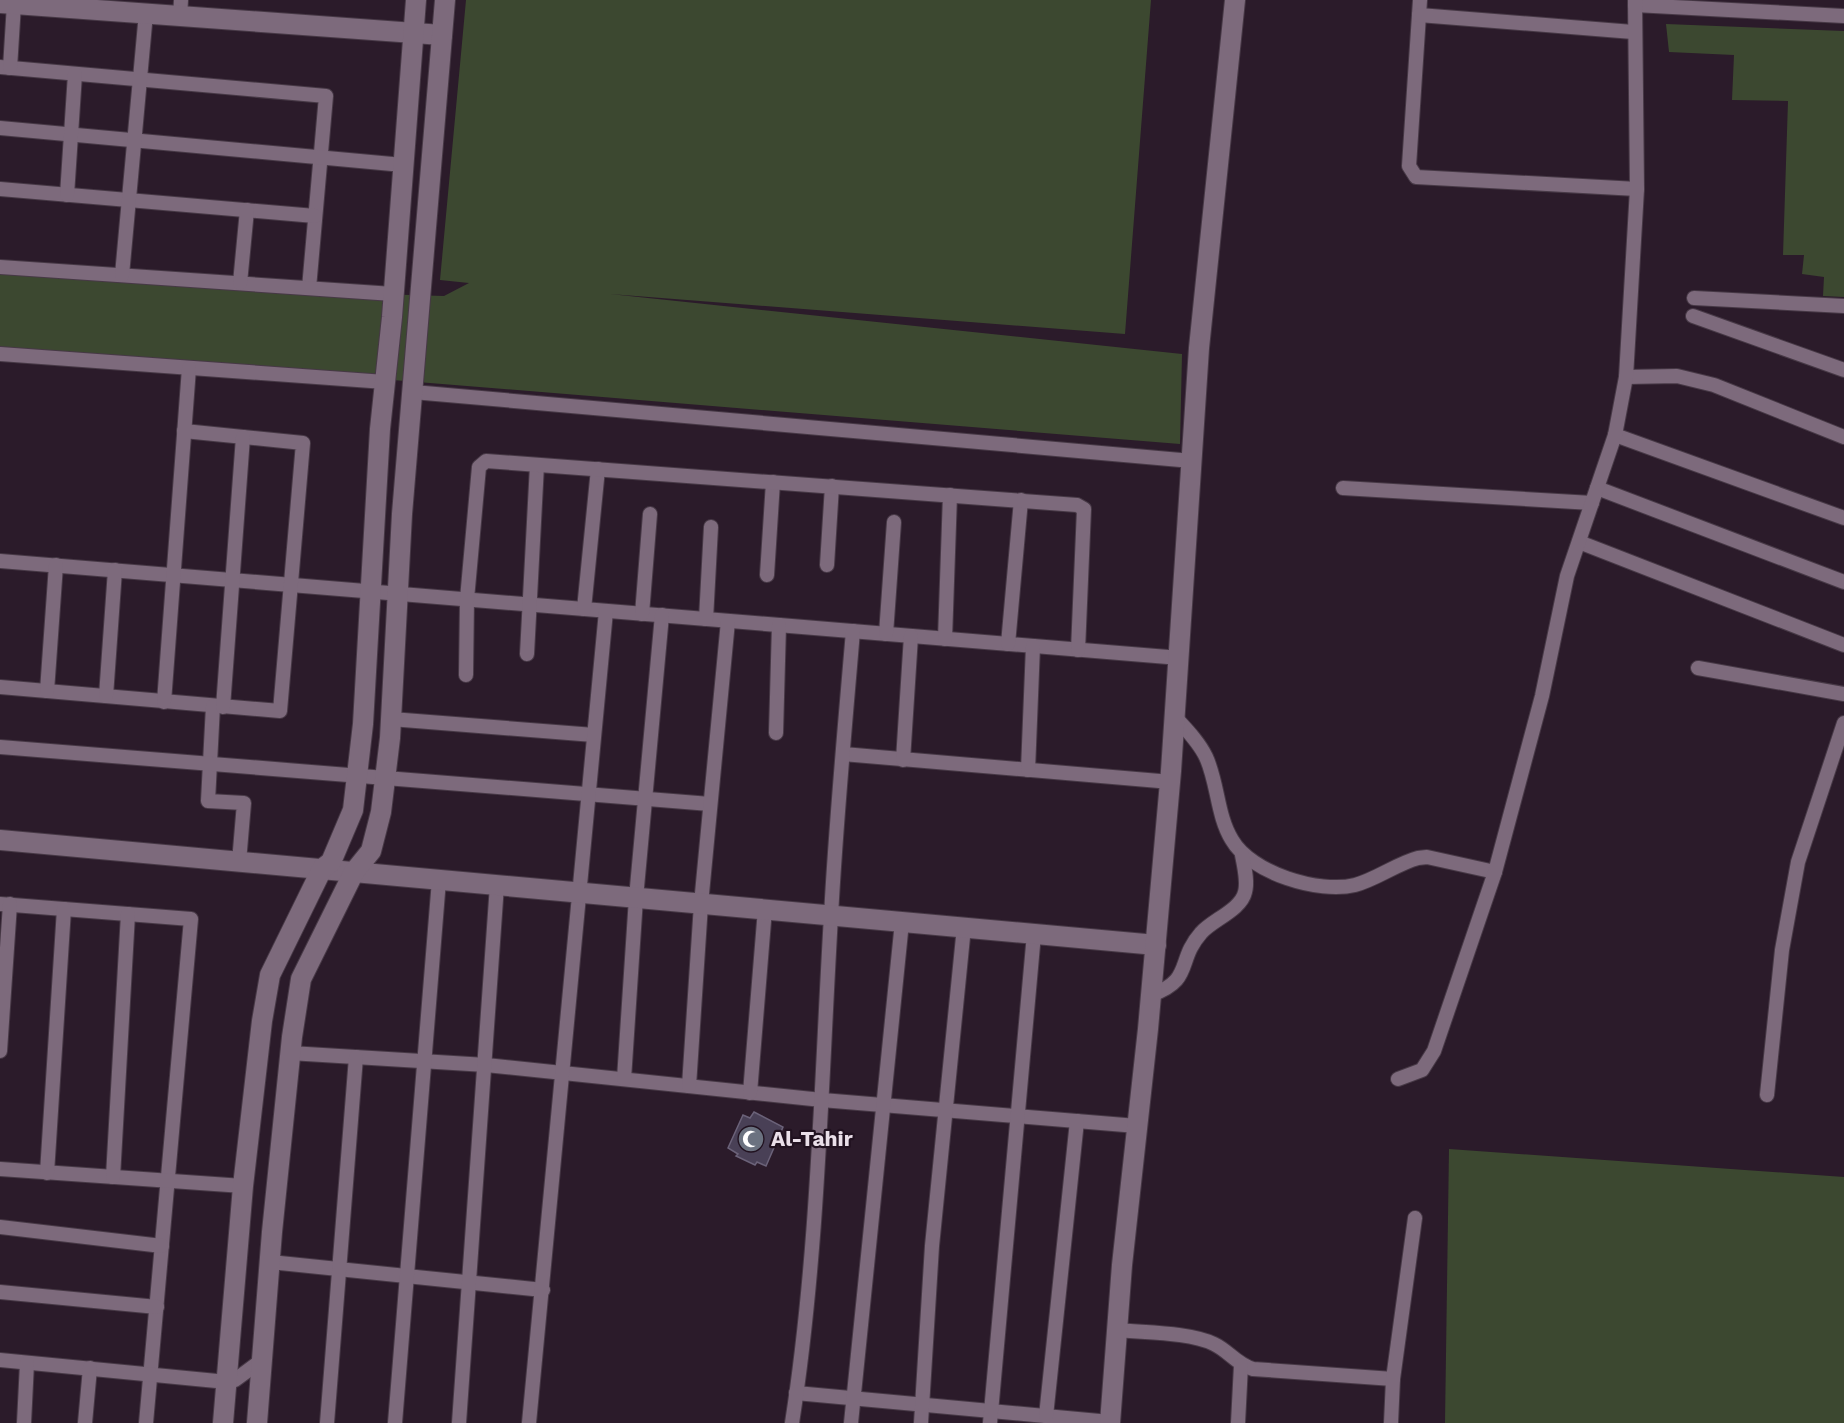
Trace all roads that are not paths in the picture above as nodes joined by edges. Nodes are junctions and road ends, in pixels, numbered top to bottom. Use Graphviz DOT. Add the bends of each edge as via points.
graph roads {
  1 [pos="416,0"];
  2 [pos="445,0"];
  3 [pos="1235,0"];
  4 [pos="1420,0"];
  5 [pos="1635,3"];
  6 [pos="7,4"];
  7 [pos="70,4"];
  8 [pos="180,8"];
  9 [pos="146,13"];
  10 [pos="1419,15"];
  11 [pos="1844,16"];
  12 [pos="413,32"];
  13 [pos="1633,32"];
  14 [pos="442,35"];
  15 [pos="5,67"];
  16 [pos="75,74"];
  17 [pos="140,80"];
  18 [pos="0,128"];
  19 [pos="71,135"];
  20 [pos="134,140"];
  21 [pos="320,157"];
  22 [pos="403,165"];
  23 [pos="1637,189"];
  24 [pos="0,191"];
  25 [pos="67,195"];
  26 [pos="129,200"];
  27 [pos="247,210"];
  28 [pos="315,216"];
  29 [pos="0,267"];
  30 [pos="122,275"];
  31 [pos="240,283"];
  32 [pos="309,288"];
  33 [pos="393,294"];
  34 [pos="1694,298"];
  35 [pos="1844,306"];
  36 [pos="1693,316"];
  37 [pos="0,354"];
  38 [pos="189,368"];
  39 [pos="1844,370"];
  40 [pos="1626,377"];
  41 [pos="385,382"];
  42 [pos="413,392"];
  43 [pos="184,431"];
  44 [pos="1615,435"];
  45 [pos="243,437"];
  46 [pos="1844,437"];
  47 [pos="1192,461"];
  48 [pos="537,465"];
  49 [pos="598,469"];
  50 [pos="773,482"];
  51 [pos="832,486"];
  52 [pos="1343,488"];
  53 [pos="1597,488"];
  54 [pos="950,495"];
  55 [pos="1021,500"];
  56 [pos="1592,503"];
  57 [pos="650,514"];
  58 [pos="1844,518"];
  59 [pos="894,522"];
  60 [pos="711,527"];
  61 [pos="1579,542"];
  62 [pos="0,561"];
  63 [pos="56,565"];
  64 [pos="827,565"];
  65 [pos="115,570"];
  66 [pos="767,574"];
  67 [pos="172,575"];
  68 [pos="232,580"];
  69 [pos="1844,582"];
  70 [pos="290,585"];
  71 [pos="372,591"];
  72 [pos="398,593"];
  73 [pos="467,599"];
  74 [pos="530,604"];
  75 [pos="584,609"];
  76 [pos="606,611"];
  77 [pos="642,614"];
  78 [pos="662,615"];
  79 [pos="706,619"];
  80 [pos="728,621"];
  81 [pos="778,625"];
  82 [pos="853,631"];
  83 [pos="886,634"];
  84 [pos="911,636"];
  85 [pos="945,639"];
  86 [pos="1008,644"];
  87 [pos="1844,645"];
  88 [pos="1033,646"];
  89 [pos="1078,650"];
  90 [pos="527,654"];
  91 [pos="1180,658"];
  92 [pos="1698,668"];
  93 [pos="466,675"];
  94 [pos="0,687"];
  95 [pos="47,691"];
  96 [pos="1844,694"];
  97 [pos="106,696"];
  98 [pos="164,702"];
  99 [pos="218,706"];
  100 [pos="1175,717"];
  101 [pos="391,719"];
  102 [pos="1843,728"];
  103 [pos="776,733"];
  104 [pos="594,735"];
  105 [pos="0,747"];
  106 [pos="843,754"];
  107 [pos="903,759"];
  108 [pos="210,763"];
  109 [pos="1028,770"];
  110 [pos="357,774"];
  111 [pos="385,776"];
  112 [pos="1170,782"];
  113 [pos="589,794"];
  114 [pos="645,798"];
  115 [pos="710,804"];
  116 [pos="0,840"];
  117 [pos="1242,855"];
  118 [pos="239,862"];
  119 [pos="322,870"];
  120 [pos="354,872"];
  121 [pos="1495,872"];
  122 [pos="439,880"];
  123 [pos="497,885"];
  124 [pos="579,893"];
  125 [pos="636,898"];
  126 [pos="5,904"];
  127 [pos="701,904"];
  128 [pos="64,909"];
  129 [pos="765,909"];
  130 [pos="128,914"];
  131 [pos="831,915"];
  132 [pos="902,922"];
  133 [pos="964,927"];
  134 [pos="1034,934"];
  135 [pos="1156,945"];
  136 [pos="1151,995"];
  137 [pos="0,1051"];
  138 [pos="290,1053"];
  139 [pos="356,1057"];
  140 [pos="425,1062"];
  141 [pos="486,1065"];
  142 [pos="564,1073"];
  143 [pos="624,1079"];
  144 [pos="1398,1079"];
  145 [pos="689,1086"];
  146 [pos="750,1093"];
  147 [pos="1767,1095"];
  148 [pos="822,1100"];
  149 [pos="883,1105"];
  150 [pos="946,1110"];
  151 [pos="1018,1116"];
  152 [pos="1077,1121"];
  153 [pos="1137,1126"];
  154 [pos="0,1169"];
  155 [pos="47,1173"];
  156 [pos="113,1177"];
  157 [pos="168,1181"];
  158 [pos="243,1186"];
  159 [pos="1415,1218"];
  160 [pos="0,1227"];
  161 [pos="162,1246"];
  162 [pos="270,1262"];
  163 [pos="339,1269"];
  164 [pos="408,1276"];
  165 [pos="470,1282"];
  166 [pos="543,1290"];
  167 [pos="0,1292"];
  168 [pos="157,1307"];
  169 [pos="1117,1330"];
  170 [pos="0,1360"];
  171 [pos="262,1360"];
  172 [pos="27,1363"];
  173 [pos="1241,1365"];
  174 [pos="90,1368"];
  175 [pos="151,1374"];
  176 [pos="1393,1379"];
  177 [pos="227,1382"];
  178 [pos="796,1393"];
  179 [pos="852,1398"];
  180 [pos="922,1405"];
  181 [pos="1046,1416"];
  182 [pos="990,1417"];
  183 [pos="1110,1422"];
  184 [pos="24,1423"];
  185 [pos="85,1423"];
  186 [pos="146,1423"];
  187 [pos="223,1423"];
  188 [pos="257,1423"];
  189 [pos="327,1423"];
  190 [pos="395,1423"];
  191 [pos="459,1423"];
  192 [pos="530,1423"];
  193 [pos="792,1423"];
  194 [pos="850,1423"];
  195 [pos="921,1423"];
  196 [pos="1238,1423"];
  197 [pos="1391,1423"];
  1 -- 12 [label="street"];
  2 -- 14 [label="street"];
  3 -- 47 [label="street" via="1198,348"];
  4 -- 10 [label="street"];
  5 -- 11 [label="street"];
  5 -- 13 [label="street"];
  6 -- 7 [label="street"];
  6 -- 15 [label="street"];
  7 -- 9 [label="street"];
  8 -- 9 [label="street"];
  8 -- 12 [label="street"];
  9 -- 17 [label="street"];
  10 -- 13 [label="street"];
  10 -- 23 [label="street" via="1409,166 1416,177"];
  12 -- 14 [label="street"];
  12 -- 22 [label="street"];
  13 -- 23 [label="street"];
  14 -- 42 [label="street"];
  15 -- 16 [label="street"];
  16 -- 17 [label="street"];
  16 -- 19 [label="street"];
  17 -- 20 [label="street"];
  17 -- 21 [label="street" via="326,96"];
  18 -- 19 [label="street"];
  19 -- 20 [label="street"];
  19 -- 25 [label="street"];
  20 -- 21 [label="street"];
  20 -- 26 [label="street"];
  21 -- 22 [label="street"];
  21 -- 28 [label="street"];
  22 -- 33 [label="street"];
  23 -- 40 [label="street"];
  24 -- 25 [label="street"];
  25 -- 26 [label="street"];
  26 -- 27 [label="street"];
  26 -- 30 [label="street"];
  27 -- 28 [label="street"];
  27 -- 31 [label="street"];
  28 -- 32 [label="street"];
  29 -- 30 [label="street"];
  30 -- 31 [label="street"];
  31 -- 32 [label="street"];
  32 -- 33 [label="street"];
  33 -- 41 [label="street"];
  34 -- 35 [label="street"];
  36 -- 39 [label="street"];
  37 -- 38 [label="street"];
  38 -- 41 [label="street"];
  38 -- 43 [label="street"];
  40 -- 44 [label="street"];
  40 -- 46 [label="street" via="1677,376 1714,385"];
  41 -- 71 [label="street"];
  42 -- 47 [label="street"];
  42 -- 72 [label="street"];
  43 -- 45 [label="street"];
  43 -- 67 [label="street"];
  44 -- 53 [label="street"];
  44 -- 58 [label="street"];
  45 -- 68 [label="street"];
  45 -- 70 [label="street" via="303,443"];
  47 -- 91 [label="street"];
  48 -- 49 [label="street"];
  48 -- 73 [label="street" via="486,461 479,467"];
  48 -- 74 [label="street"];
  49 -- 50 [label="street"];
  49 -- 75 [label="street"];
  50 -- 51 [label="street"];
  50 -- 66 [label="street"];
  51 -- 54 [label="street"];
  51 -- 64 [label="street"];
  52 -- 56 [label="street"];
  53 -- 56 [label="street"];
  53 -- 69 [label="street"];
  54 -- 55 [label="street"];
  54 -- 85 [label="street"];
  55 -- 86 [label="street"];
  55 -- 89 [label="street" via="1077,504 1084,509"];
  56 -- 61 [label="street"];
  57 -- 77 [label="street"];
  59 -- 83 [label="street"];
  60 -- 79 [label="street"];
  61 -- 87 [label="street"];
  61 -- 121 [label="street" via="1567,576 1542,696"];
  62 -- 63 [label="street"];
  63 -- 65 [label="street"];
  63 -- 95 [label="street"];
  65 -- 67 [label="street"];
  65 -- 97 [label="street"];
  67 -- 68 [label="street"];
  67 -- 98 [label="street"];
  68 -- 70 [label="street"];
  68 -- 99 [label="street"];
  70 -- 71 [label="street"];
  70 -- 99 [label="street" via="280,711"];
  71 -- 72 [label="street"];
  71 -- 110 [label="street"];
  72 -- 73 [label="street"];
  72 -- 101 [label="street"];
  73 -- 74 [label="street"];
  73 -- 93 [label="street"];
  74 -- 75 [label="street"];
  74 -- 90 [label="street"];
  75 -- 76 [label="street"];
  76 -- 77 [label="street"];
  76 -- 104 [label="street"];
  77 -- 78 [label="street"];
  78 -- 79 [label="street"];
  78 -- 114 [label="street"];
  79 -- 80 [label="street"];
  80 -- 81 [label="street"];
  80 -- 115 [label="street"];
  81 -- 82 [label="street"];
  81 -- 103 [label="street"];
  82 -- 83 [label="street"];
  82 -- 106 [label="street"];
  83 -- 84 [label="street"];
  84 -- 85 [label="street"];
  84 -- 107 [label="street"];
  85 -- 86 [label="street"];
  86 -- 88 [label="street"];
  88 -- 89 [label="street"];
  88 -- 109 [label="street"];
  89 -- 91 [label="street"];
  91 -- 100 [label="street"];
  92 -- 96 [label="street"];
  94 -- 95 [label="street"];
  95 -- 97 [label="street"];
  97 -- 98 [label="street"];
  98 -- 99 [label="street"];
  99 -- 108 [label="street"];
  100 -- 112 [label="street"];
  100 -- 117 [label="street" via="1205,755 1231,839"];
  101 -- 104 [label="street"];
  101 -- 111 [label="street"];
  102 -- 147 [label="street" via="1798,862 1782,950"];
  104 -- 113 [label="street"];
  105 -- 108 [label="street"];
  106 -- 107 [label="street"];
  106 -- 131 [label="street"];
  107 -- 109 [label="street"];
  108 -- 110 [label="street"];
  108 -- 118 [label="street" via="208,801 244,803"];
  109 -- 112 [label="street"];
  110 -- 111 [label="street"];
  110 -- 119 [label="street" via="353,810 330,862"];
  111 -- 113 [label="street"];
  111 -- 120 [label="street" via="371,851"];
  112 -- 135 [label="street"];
  113 -- 114 [label="street"];
  113 -- 124 [label="street"];
  114 -- 115 [label="street"];
  114 -- 125 [label="street"];
  115 -- 127 [label="street"];
  116 -- 118 [label="street"];
  117 -- 121 [label="street" via="1302,883 1331,888 1356,884 1427,857"];
  117 -- 136 [label="street" via="1246,882 1242,900 1201,932 1177,982"];
  118 -- 119 [label="street"];
  119 -- 120 [label="street"];
  119 -- 158 [label="street" via="270,975"];
  120 -- 122 [label="street"];
  120 -- 138 [label="street" via="301,979"];
  121 -- 144 [label="street" via="1434,1051 1422,1070"];
  122 -- 123 [label="street"];
  122 -- 140 [label="street"];
  123 -- 124 [label="street"];
  123 -- 141 [label="street"];
  124 -- 125 [label="street"];
  124 -- 142 [label="street"];
  125 -- 127 [label="street"];
  125 -- 143 [label="street"];
  126 -- 128 [label="street"];
  126 -- 137 [label="street"];
  127 -- 129 [label="street"];
  127 -- 145 [label="street"];
  128 -- 130 [label="street"];
  128 -- 155 [label="street"];
  129 -- 131 [label="street"];
  129 -- 146 [label="street"];
  130 -- 156 [label="street"];
  130 -- 157 [label="street" via="191,919"];
  131 -- 132 [label="street"];
  131 -- 148 [label="street"];
  132 -- 133 [label="street"];
  132 -- 149 [label="street"];
  133 -- 134 [label="street"];
  133 -- 150 [label="street"];
  134 -- 135 [label="street"];
  134 -- 151 [label="street"];
  135 -- 136 [label="street"];
  136 -- 153 [label="street"];
  138 -- 139 [label="street"];
  138 -- 162 [label="street"];
  139 -- 140 [label="street"];
  139 -- 163 [label="street"];
  140 -- 141 [label="street"];
  140 -- 164 [label="street"];
  141 -- 142 [label="street"];
  141 -- 165 [label="street"];
  142 -- 143 [label="street"];
  142 -- 166 [label="street"];
  143 -- 145 [label="street"];
  145 -- 146 [label="street"];
  146 -- 148 [label="street"];
  148 -- 149 [label="street"];
  148 -- 178 [label="street"];
  149 -- 150 [label="street"];
  149 -- 179 [label="street"];
  150 -- 151 [label="street"];
  150 -- 180 [label="street"];
  151 -- 152 [label="street"];
  151 -- 182 [label="street"];
  152 -- 153 [label="street"];
  152 -- 181 [label="street"];
  153 -- 169 [label="street"];
  154 -- 155 [label="street"];
  155 -- 156 [label="street"];
  156 -- 157 [label="street"];
  157 -- 158 [label="street"];
  157 -- 161 [label="street"];
  158 -- 177 [label="street"];
  159 -- 176 [label="street"];
  160 -- 161 [label="street"];
  161 -- 168 [label="street"];
  162 -- 163 [label="street"];
  162 -- 171 [label="street"];
  163 -- 164 [label="street"];
  163 -- 189 [label="street"];
  164 -- 165 [label="street"];
  164 -- 190 [label="street"];
  165 -- 166 [label="street"];
  165 -- 191 [label="street"];
  166 -- 192 [label="street"];
  167 -- 168 [label="street"];
  168 -- 175 [label="street"];
  169 -- 173 [label="street" via="1198,1339 1215,1344"];
  169 -- 183 [label="street"];
  170 -- 172 [label="street"];
  171 -- 177 [label="street"];
  171 -- 188 [label="street"];
  172 -- 174 [label="street"];
  172 -- 184 [label="street"];
  173 -- 176 [label="street"];
  173 -- 196 [label="street"];
  174 -- 175 [label="street"];
  174 -- 185 [label="street"];
  175 -- 177 [label="street"];
  175 -- 186 [label="street"];
  176 -- 197 [label="street"];
  177 -- 187 [label="street"];
  178 -- 179 [label="street"];
  178 -- 193 [label="street"];
  179 -- 180 [label="street"];
  179 -- 194 [label="street"];
  180 -- 182 [label="street"];
  180 -- 195 [label="street"];
  181 -- 182 [label="street"];
  181 -- 183 [label="street"];
}
